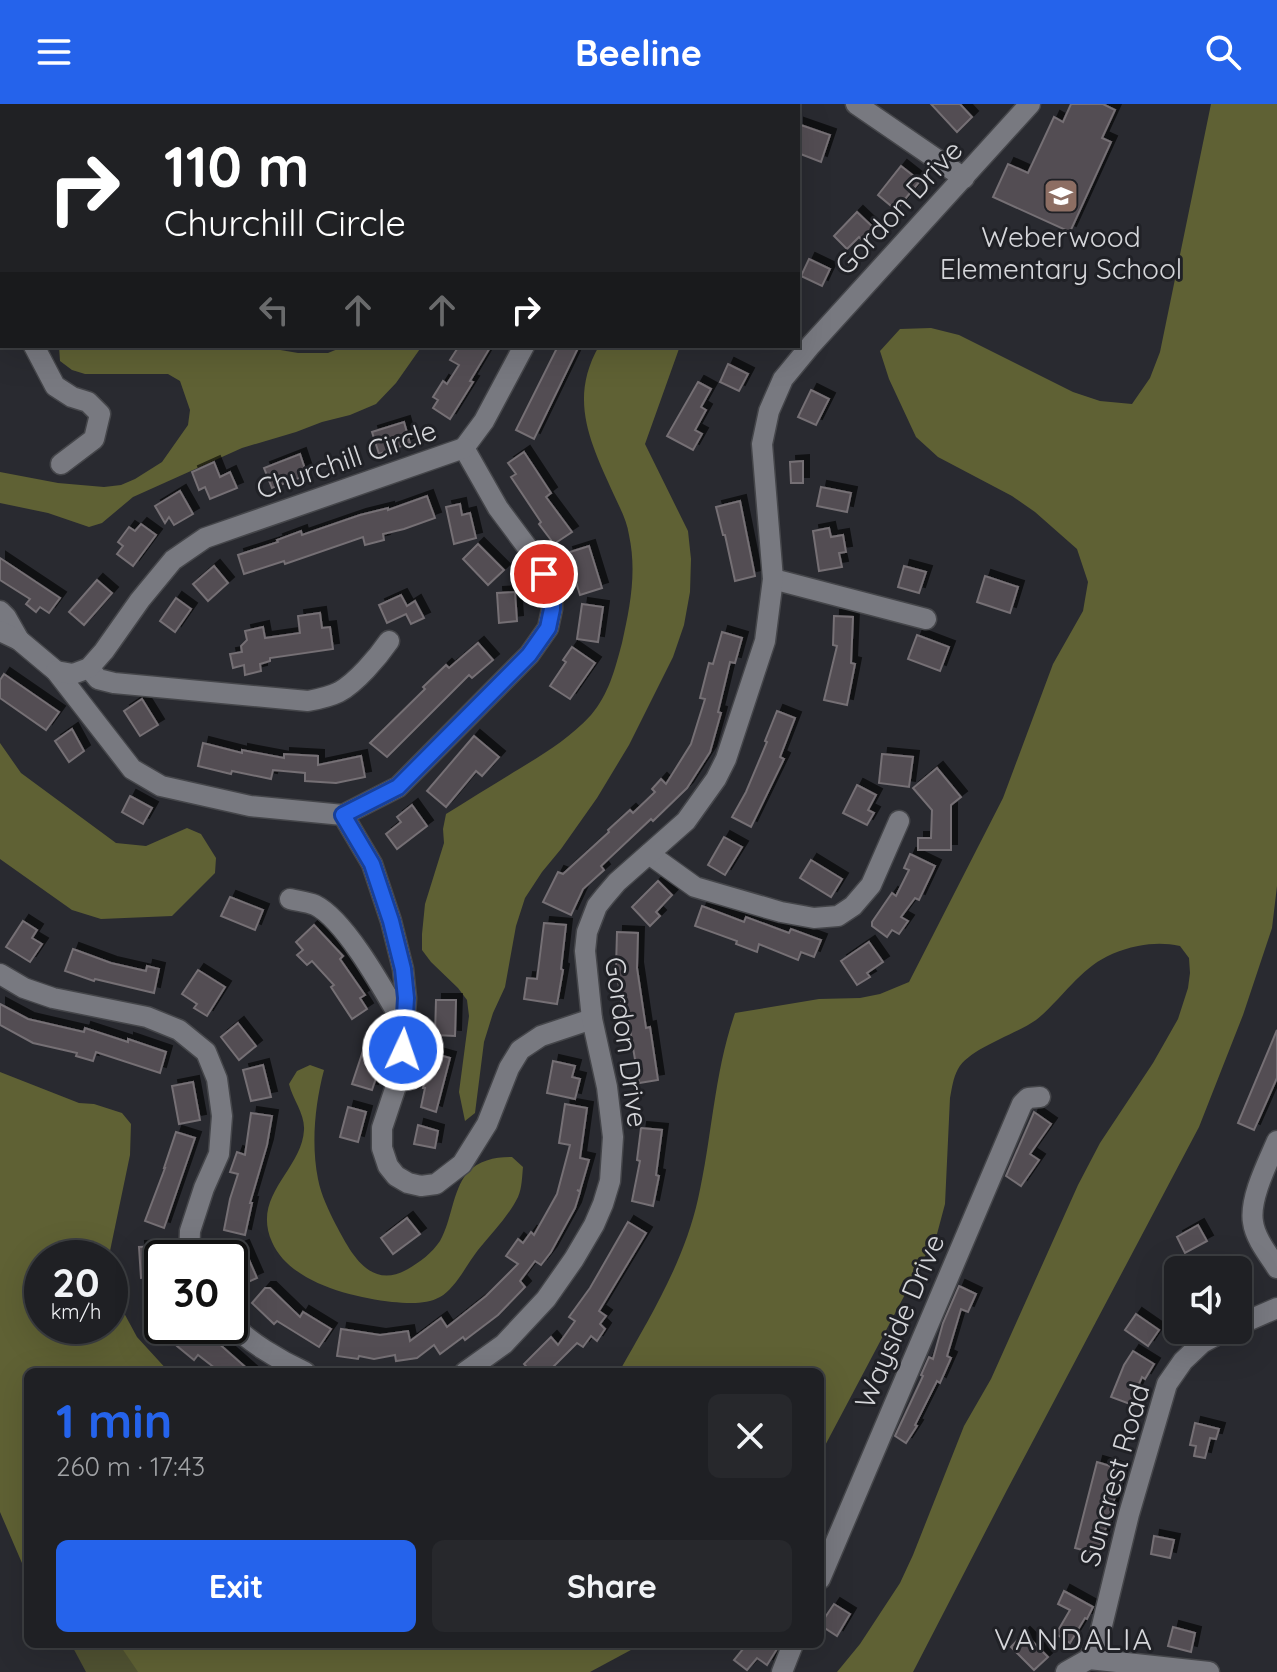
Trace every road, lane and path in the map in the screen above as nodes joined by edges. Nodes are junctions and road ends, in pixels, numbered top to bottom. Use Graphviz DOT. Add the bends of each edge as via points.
graph roads {
  1 [pos="856,104"];
  2 [pos="1030,104"];
  3 [pos="964,178"];
  4 [pos="35,348"];
  5 [pos="523,348"];
  6 [pos="464,448"];
  7 [pos="61,464"];
  8 [pos="773,579"];
  9 [pos="0,611"];
  10 [pos="926,619"];
  11 [pos="0,631"];
  12 [pos="19,640"];
  13 [pos="389,641"];
  14 [pos="89,668"];
  15 [pos="56,671"];
  16 [pos="343,815"];
  17 [pos="899,821"];
  18 [pos="649,854"];
  19 [pos="290,899"];
  20 [pos="0,974"];
  21 [pos="592,1019"];
  22 [pos="404,1026"];
  23 [pos="1040,1097"];
  24 [pos="1277,1141"];
  25 [pos="190,1240"];
  26 [pos="1277,1268"];
  27 [pos="1277,1308"];
  28 [pos="1252,1319"];
  29 [pos="248,1337"];
  30 [pos="1201,1344"];
  31 [pos="298,1368"];
  32 [pos="471,1368"];
  33 [pos="824,1570"];
  34 [pos="791,1648"];
  35 [pos="1089,1659"];
  36 [pos="782,1672"];
  37 [pos="1066,1672"];
  38 [pos="1209,1672"];
  1 -- 3 [label="street"];
  2 -- 3 [label="street, Gordon Drive"];
  3 -- 8 [label="street, Gordon Drive" via="783,379 762,444"];
  4 -- 7 [label="street" via="55,386 100,414 94,439"];
  5 -- 6 [label="street"];
  6 -- 14 [label="street, Churchill Circle" via="205,538 173,560"];
  6 -- 16 [label="street, Churchill Circle" via="552,589 548,628 529,655 398,787"];
  8 -- 10 [label="street"];
  8 -- 18 [label="street, Gordon Drive" via="765,641 726,759 686,821"];
  9 -- 12 [label="street"];
  11 -- 12 [label="street"];
  12 -- 15 [label="street"];
  13 -- 14 [label="street" via="343,690 308,701 114,683 98,679"];
  14 -- 15 [label="street" via="73,674"];
  15 -- 16 [label="street" via="132,769 161,786 250,806"];
  16 -- 22 [label="street" via="372,864 391,921 403,969"];
  17 -- 18 [label="street" via="871,885 838,916 781,912 695,887"];
  18 -- 21 [label="street, Gordon Drive" via="605,896 590,920 585,951"];
  19 -- 22 [label="street" via="314,905 334,918"];
  20 -- 25 [label="street" via="53,998 147,1017 179,1030 206,1052 217,1079 222,1116 219,1154"];
  21 -- 22 [label="street" via="541,1036 520,1050 487,1124 462,1164 436,1184 421,1186 396,1176 382,1148"];
  21 -- 32 [label="street, Gordon Drive" via="613,1137 603,1204 546,1299 504,1344"];
  23 -- 33 [label="street, Wayside Drive" via="1022,1104"];
  24 -- 26 [label="street" via="1252,1207 1258,1237"];
  27 -- 28 [label="street"];
  29 -- 31 [label="street"];
  30 -- 35 [label="street, Suncrest Road" via="1167,1384"];
  34 -- 36 [label="street"];
  35 -- 37 [label="street"];
  35 -- 38 [label="street"];
}
